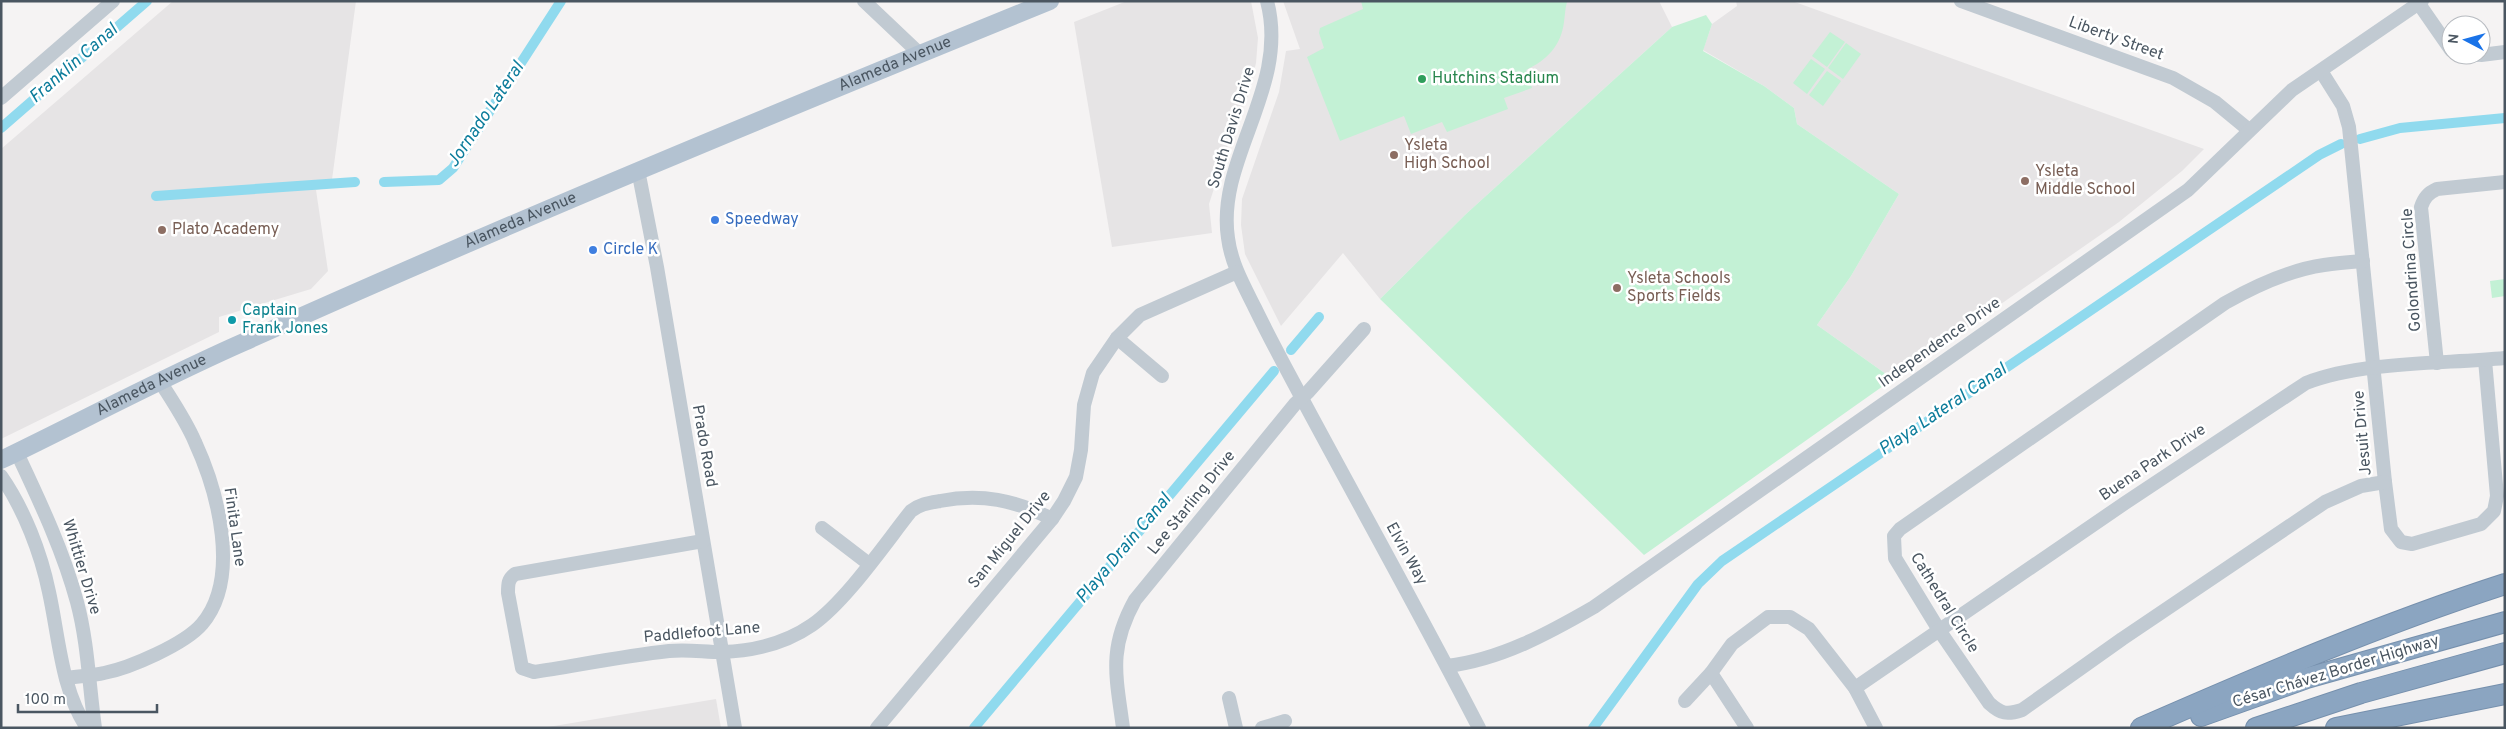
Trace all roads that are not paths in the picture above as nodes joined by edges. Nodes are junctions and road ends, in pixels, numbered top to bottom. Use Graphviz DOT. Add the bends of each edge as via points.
graph roads {
  1 [pos="112,1"];
  2 [pos="864,1"];
  3 [pos="1050,1"];
  4 [pos="1266,1"];
  5 [pos="1961,1"];
  6 [pos="2419,2"];
  7 [pos="2441,35"];
  8 [pos="2505,52"];
  9 [pos="920,54"];
  10 [pos="2491,54"];
  11 [pos="2321,71"];
  12 [pos="1,98"];
  13 [pos="2249,130"];
  14 [pos="638,170"];
  15 [pos="2505,182"];
  16 [pos="2363,261"];
  17 [pos="1237,272"];
  18 [pos="1364,329"];
  19 [pos="1117,338"];
  20 [pos="2505,358"];
  21 [pos="2485,360"];
  22 [pos="2437,363"];
  23 [pos="2374,369"];
  24 [pos="1162,376"];
  25 [pos="161,383"];
  26 [pos="1302,398"];
  27 [pos="9,456"];
  28 [pos="1,476"];
  29 [pos="2385,482"];
  30 [pos="1052,518"];
  31 [pos="822,528"];
  32 [pos="703,541"];
  33 [pos="869,564"];
  34 [pos="2505,584"];
  35 [pos="2505,622"];
  36 [pos="1939,630"];
  37 [pos="722,652"];
  38 [pos="2505,652"];
  39 [pos="1447,666"];
  40 [pos="1711,673"];
  41 [pos="88,675"];
  42 [pos="66,678"];
  43 [pos="1855,688"];
  44 [pos="2505,694"];
  45 [pos="1229,698"];
  46 [pos="1685,701"];
  47 [pos="1285,721"];
  48 [pos="87,728"];
  49 [pos="96,728"];
  50 [pos="735,728"];
  51 [pos="877,728"];
  52 [pos="1123,728"];
  53 [pos="1236,728"];
  54 [pos="1262,728"];
  55 [pos="1479,728"];
  56 [pos="1747,728"];
  57 [pos="1876,728"];
  58 [pos="2141,728"];
  59 [pos="2170,728"];
  60 [pos="2256,728"];
  61 [pos="2336,728"];
  1 -- 12 [label="street"];
  2 -- 9 [label="street"];
  3 -- 9 [label="main road, Alameda Avenue"];
  4 -- 17 [label="street, South Davis Drive" via="1271,44 1266,81 1228,198 1228,238"];
  5 -- 13 [label="street, Liberty Street" via="2173,78 2215,102"];
  6 -- 7 [label="street"];
  6 -- 11 [label="street, Independence Drive"];
  8 -- 10 [label="street"];
  9 -- 14 [label="main road, Alameda Avenue"];
  11 -- 13 [label="street, Independence Drive" via="2292,90"];
  11 -- 16 [label="street, Jesuit Drive" via="2343,106 2349,126"];
  13 -- 39 [label="street, Independence Drive" via="2188,190 1594,607 1499,653"];
  14 -- 25 [label="main road, Alameda Avenue" via="241,343"];
  14 -- 32 [label="street, Prado Road"];
  15 -- 22 [label="street, Golondrina Circle" via="2436,189 2423,201 2421,207"];
  16 -- 23 [label="street, Jesuit Drive"];
  16 -- 36 [label="street, Cathedral Circle" via="2301,270 2225,303 1900,529 1894,536 1895,558"];
  17 -- 19 [label="street, San Miguel Drive" via="1140,315"];
  17 -- 26 [label="street, South Davis Drive"];
  18 -- 26 [label="street, Lee Starling Drive"];
  19 -- 24 [label="street"];
  19 -- 30 [label="street, San Miguel Drive" via="1090,382 1084,405 1078,470 1070,492"];
  20 -- 21 [label="street, Buena Park Drive"];
  21 -- 22 [label="street, Buena Park Drive"];
  21 -- 29 [label="street, Jesuit Drive" via="2497,496 2489,518 2481,524 2406,544 2397,539 2391,529"];
  22 -- 23 [label="street, Buena Park Drive"];
  23 -- 29 [label="street, Jesuit Drive"];
  23 -- 36 [label="street, Buena Park Drive" via="2319,378 2292,390"];
  25 -- 27 [label="main road, Alameda Avenue"];
  25 -- 41 [label="street, Finita Lane" via="183,419 207,470 223,560 219,593 202,625 178,642 128,666"];
  26 -- 39 [label="street, Elvin Way"];
  26 -- 52 [label="street, Lee Starling Drive" via="1135,600 1118,637 1116,654 1115,672"];
  27 -- 41 [label="street, Whittier Drive" via="47,517 63,558 78,604"];
  28 -- 42 [label="street" via="12,492 39,557 49,589"];
  29 -- 36 [label="street, Cathedral Circle" via="2361,486 2325,502 2022,710 2009,714 1999,712 1989,703"];
  30 -- 33 [label="street, Paddlefoot Lane" via="1002,499 970,497 924,503 911,511"];
  30 -- 51 [label="street, San Miguel Drive"];
  31 -- 33 [label="street"];
  32 -- 37 [label="street, Prado Road"];
  32 -- 37 [label="street, Paddlefoot Lane" via="515,574 508,581 508,593 519,658 522,668 534,672 668,651"];
  33 -- 37 [label="street, Paddlefoot Lane" via="838,601 811,626 770,645"];
  34 -- 58 [label="highway" via="2438,606"];
  35 -- 59 [label="highway, César Chávez Border Highway" via="2307,678"];
  36 -- 43 [label="street, Buena Park Drive"];
  37 -- 50 [label="street, Prado Road"];
  38 -- 60 [label="highway, César Chávez Border Highway" via="2361,693"];
  39 -- 55 [label="street, Elvin Way"];
  40 -- 43 [label="street" via="1732,644 1768,617 1790,617 1809,629"];
  40 -- 46 [label="street"];
  40 -- 56 [label="street"];
  41 -- 42 [label="street, Finita Lane"];
  41 -- 49 [label="street, Whittier Drive"];
  42 -- 48 [label="street" via="76,711"];
  43 -- 57 [label="street"];
  44 -- 61 [label="highway"];
  45 -- 53 [label="street"];
  47 -- 54 [label="street"];
}
